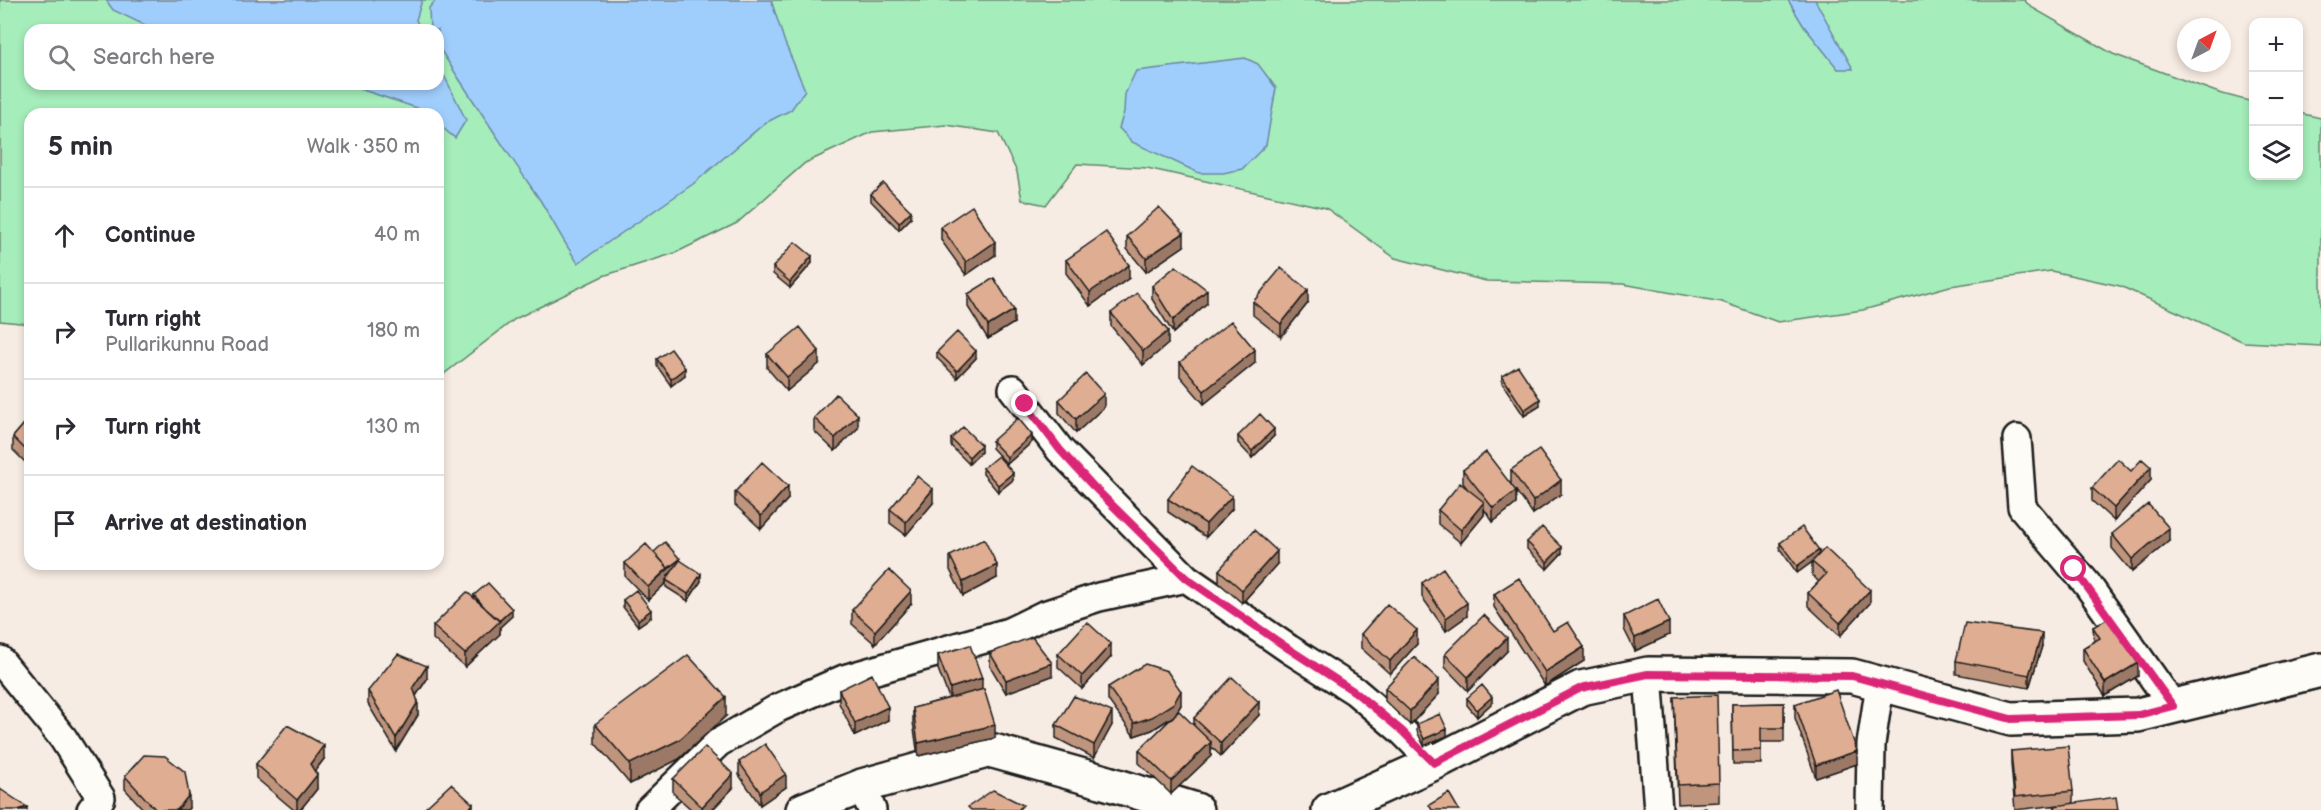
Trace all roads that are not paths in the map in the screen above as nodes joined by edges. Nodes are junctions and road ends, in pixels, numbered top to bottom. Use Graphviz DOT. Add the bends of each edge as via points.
graph roads {
  1 [pos="1013,389"];
  2 [pos="2017,439"];
  3 [pos="1186,578"];
  4 [pos="0,660"];
  5 [pos="2321,670"];
  6 [pos="1648,674"];
  7 [pos="1880,684"];
  8 [pos="2173,706"];
  9 [pos="1434,763"];
  10 [pos="867,798"];
  11 [pos="104,806"];
  12 [pos="649,810"];
  13 [pos="803,810"];
  14 [pos="1196,810"];
  15 [pos="1329,810"];
  16 [pos="1658,810"];
  17 [pos="1870,810"];
  1 -- 3 [label="street" via="1060,450"];
  2 -- 8 [label="street" via="2022,507 2086,584"];
  3 -- 9 [label="street" via="1355,692"];
  3 -- 12 [label="street" via="1099,597 1044,615 1009,632 844,679 778,708 718,743"];
  4 -- 11 [label="street" via="63,738"];
  5 -- 8 [label="main road"];
  6 -- 7 [label="main road" via="1852,676"];
  6 -- 9 [label="main road" via="1581,688"];
  6 -- 16 [label="street"];
  7 -- 8 [label="main road" via="2011,719 2138,715"];
  7 -- 17 [label="street" via="1871,744"];
  9 -- 15 [label="main road"];
  10 -- 13 [label="main road"];
  10 -- 14 [label="main road" via="990,750"];
}
